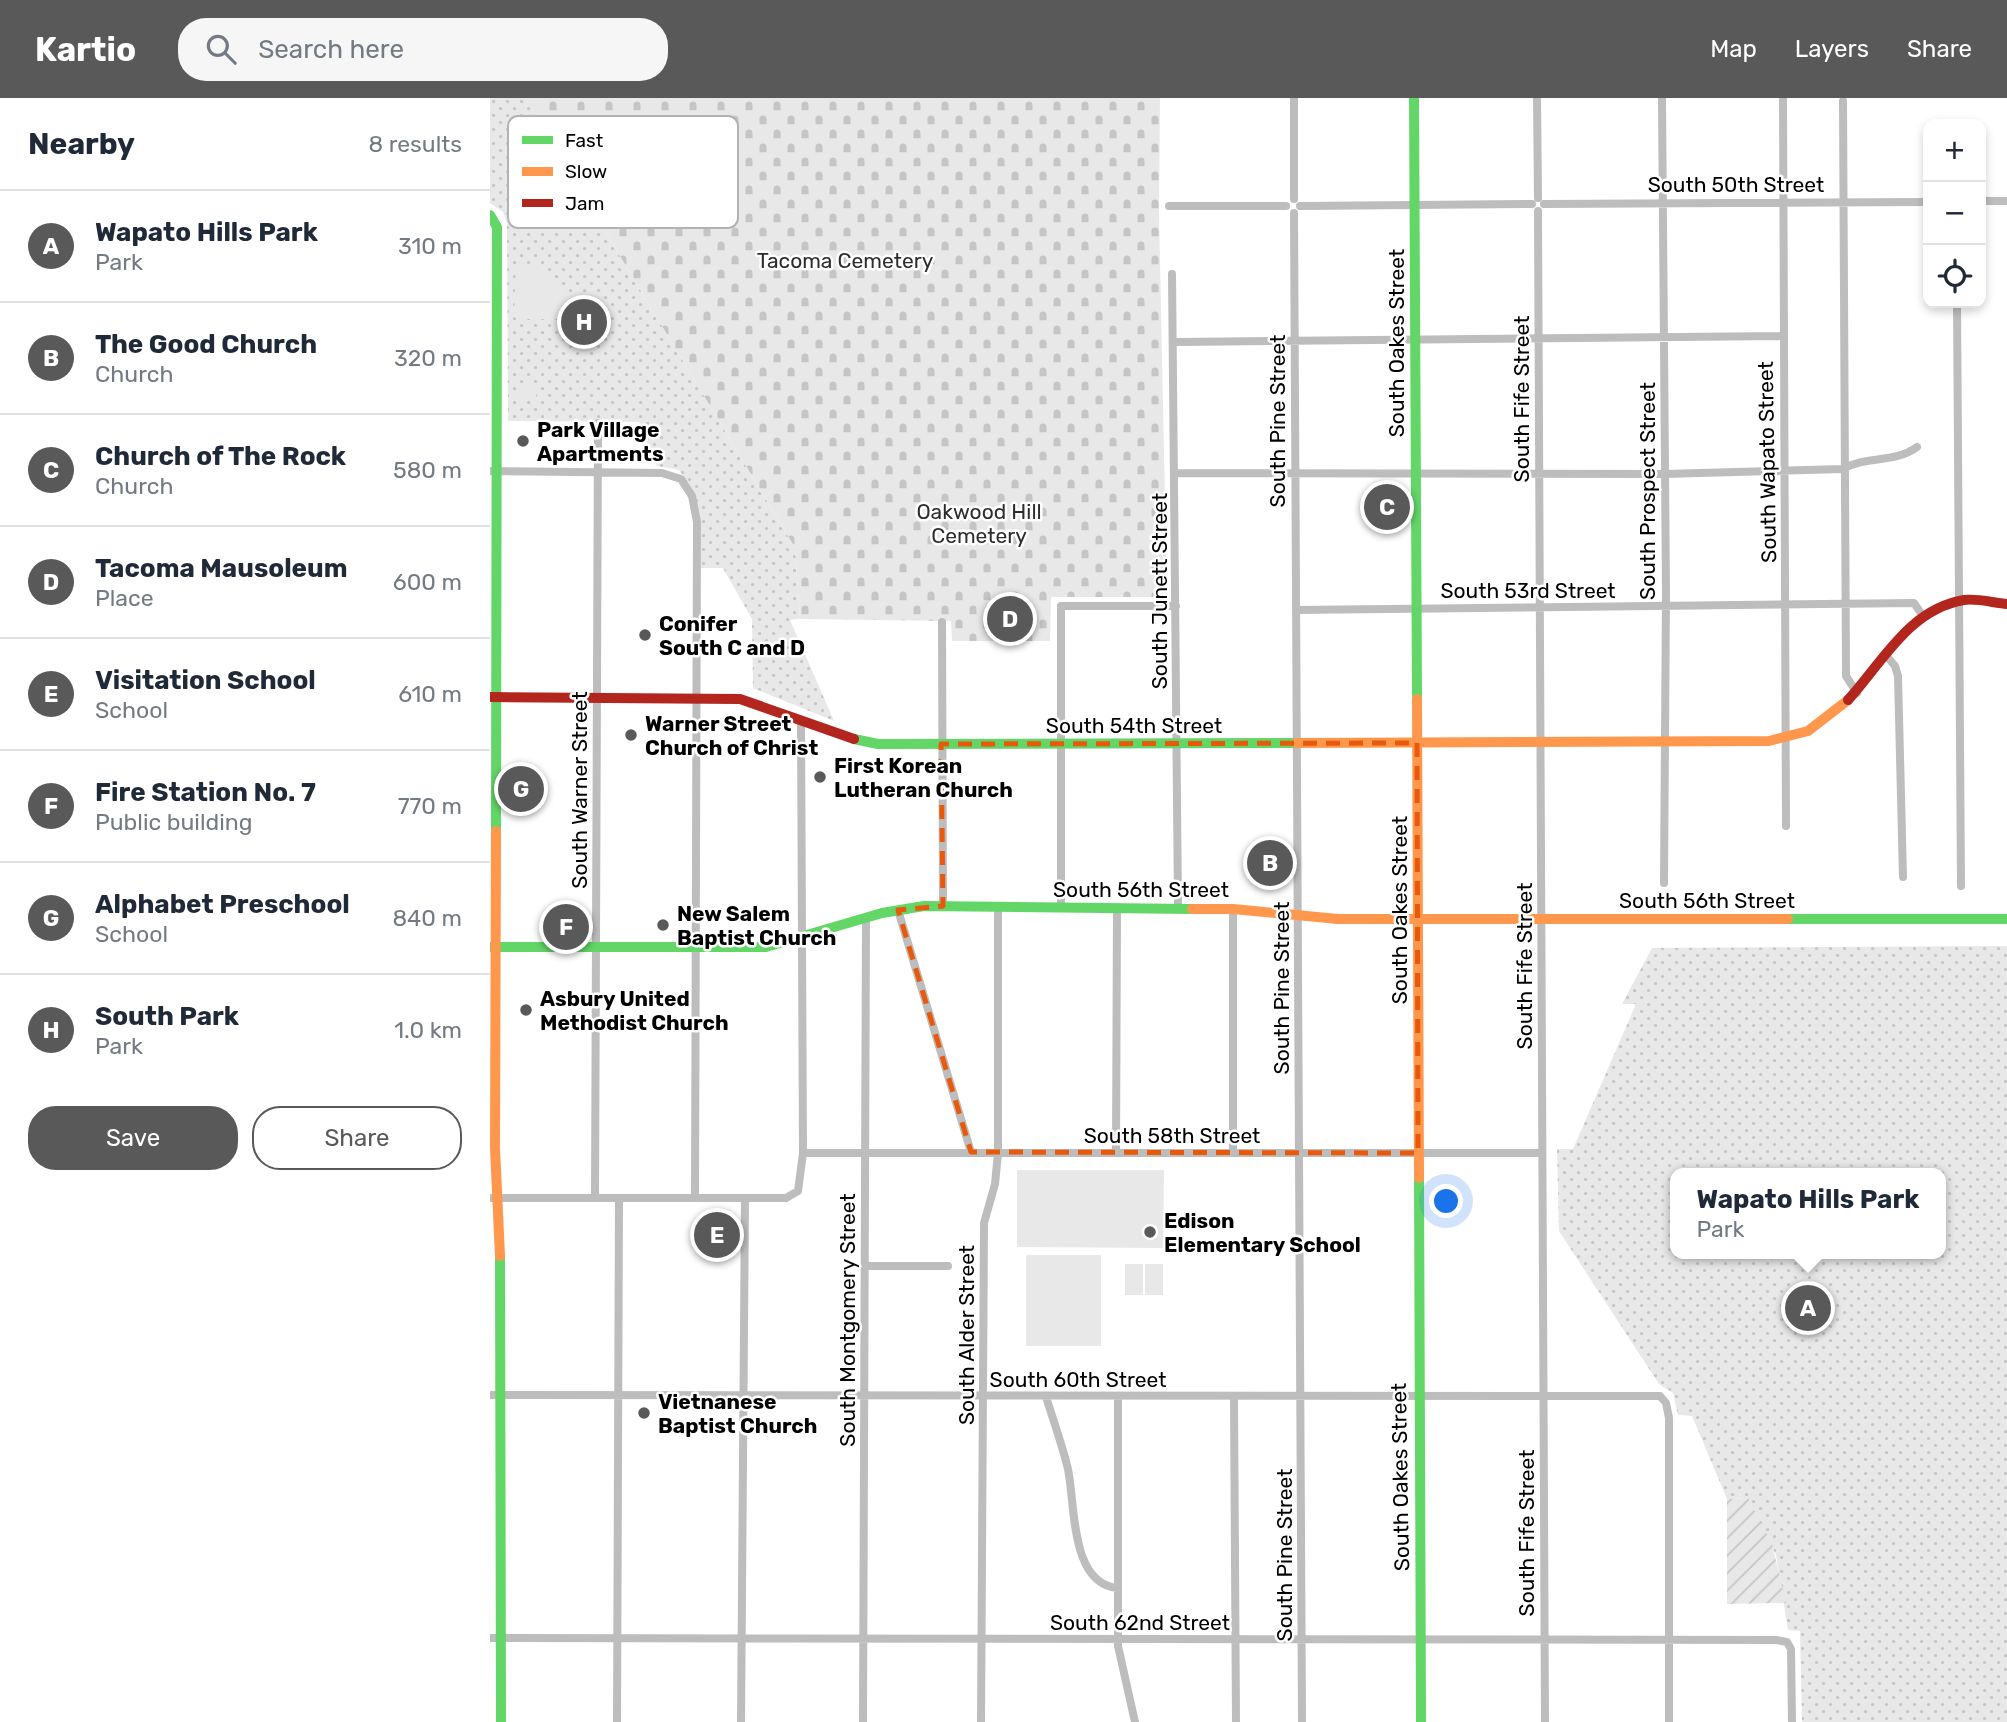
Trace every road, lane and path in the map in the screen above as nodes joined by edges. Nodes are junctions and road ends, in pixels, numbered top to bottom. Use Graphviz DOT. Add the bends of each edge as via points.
graph roads {
  1 [pos="1294,98"];
  2 [pos="1414,98"];
  3 [pos="1537,98"];
  4 [pos="1661,98"];
  5 [pos="1783,98"];
  6 [pos="1843,101"];
  7 [pos="1986,201"];
  8 [pos="2007,201"];
  9 [pos="1784,202"];
  10 [pos="1842,202"];
  11 [pos="1923,202"];
  12 [pos="1415,204"];
  13 [pos="1538,204"];
  14 [pos="1662,204"];
  15 [pos="1170,206"];
  16 [pos="1296,206"];
  17 [pos="492,217"];
  18 [pos="1172,274"];
  19 [pos="1957,308"];
  20 [pos="1784,336"];
  21 [pos="1539,338"];
  22 [pos="1416,339"];
  23 [pos="1665,339"];
  24 [pos="1294,340"];
  25 [pos="1175,342"];
  26 [pos="598,423"];
  27 [pos="1917,447"];
  28 [pos="1843,469"];
  29 [pos="493,471"];
  30 [pos="1786,471"];
  31 [pos="598,472"];
  32 [pos="1176,473"];
  33 [pos="1539,473"];
  34 [pos="1416,474"];
  35 [pos="1665,474"];
  36 [pos="1295,475"];
  37 [pos="1957,601"];
  38 [pos="2007,604"];
  39 [pos="1176,606"];
  40 [pos="1664,606"];
  41 [pos="1786,606"];
  42 [pos="1846,606"];
  43 [pos="1417,608"];
  44 [pos="1540,608"];
  45 [pos="1296,610"];
  46 [pos="1923,616"];
  47 [pos="942,622"];
  48 [pos="1885,654"];
  49 [pos="1857,693"];
  50 [pos="597,697"];
  51 [pos="697,697"];
  52 [pos="493,698"];
  53 [pos="800,721"];
  54 [pos="1785,739"];
  55 [pos="1665,742"];
  56 [pos="1418,743"];
  57 [pos="1540,743"];
  58 [pos="941,744"];
  59 [pos="1060,744"];
  60 [pos="1177,744"];
  61 [pos="1296,744"];
  62 [pos="1786,826"];
  63 [pos="1903,877"];
  64 [pos="1664,883"];
  65 [pos="1961,886"];
  66 [pos="943,906"];
  67 [pos="1178,907"];
  68 [pos="998,908"];
  69 [pos="1061,908"];
  70 [pos="1117,908"];
  71 [pos="1233,909"];
  72 [pos="898,910"];
  73 [pos="1298,916"];
  74 [pos="866,918"];
  75 [pos="1418,919"];
  76 [pos="1541,919"];
  77 [pos="2007,919"];
  78 [pos="800,938"];
  79 [pos="493,947"];
  80 [pos="597,949"];
  81 [pos="697,949"];
  82 [pos="971,1152"];
  83 [pos="803,1153"];
  84 [pos="865,1153"];
  85 [pos="998,1153"];
  86 [pos="1116,1153"];
  87 [pos="1233,1153"];
  88 [pos="1299,1153"];
  89 [pos="1418,1153"];
  90 [pos="1542,1153"];
  91 [pos="494,1198"];
  92 [pos="595,1198"];
  93 [pos="620,1198"];
  94 [pos="695,1198"];
  95 [pos="745,1198"];
  96 [pos="864,1266"];
  97 [pos="948,1266"];
  98 [pos="495,1395"];
  99 [pos="618,1396"];
  100 [pos="743,1396"];
  101 [pos="864,1396"];
  102 [pos="982,1396"];
  103 [pos="1046,1396"];
  104 [pos="1118,1396"];
  105 [pos="1234,1397"];
  106 [pos="1301,1397"];
  107 [pos="1419,1397"];
  108 [pos="1543,1397"];
  109 [pos="1117,1588"];
  110 [pos="496,1638"];
  111 [pos="617,1638"];
  112 [pos="742,1638"];
  113 [pos="863,1639"];
  114 [pos="981,1639"];
  115 [pos="1118,1639"];
  116 [pos="1237,1640"];
  117 [pos="1302,1640"];
  118 [pos="1422,1640"];
  119 [pos="1544,1640"];
  120 [pos="1669,1641"];
  121 [pos="501,1722"];
  122 [pos="617,1722"];
  123 [pos="741,1722"];
  124 [pos="863,1722"];
  125 [pos="981,1722"];
  126 [pos="1135,1722"];
  127 [pos="1237,1722"];
  128 [pos="1302,1722"];
  129 [pos="1421,1722"];
  130 [pos="1545,1722"];
  131 [pos="1669,1722"];
  132 [pos="1792,1722"];
  1 -- 16 [label="street, South Pine Street"];
  2 -- 12 [label="street, South Oakes Street"];
  3 -- 13 [label="street, South Fife Street"];
  4 -- 14 [label="street, South Prospect Street"];
  5 -- 9 [label="street, South Wapato Street"];
  6 -- 10 [label="street"];
  7 -- 8 [label="street"];
  9 -- 10 [label="street, South 50th Street"];
  9 -- 14 [label="street, South 50th Street"];
  9 -- 20 [label="street, South Wapato Street"];
  10 -- 11 [label="street, South 50th Street"];
  10 -- 28 [label="street"];
  12 -- 13 [label="street, South 50th Street"];
  12 -- 16 [label="street, South 50th Street"];
  12 -- 22 [label="street, South Oakes Street"];
  13 -- 14 [label="street, South 50th Street"];
  13 -- 21 [label="street, South Fife Street"];
  14 -- 23 [label="street, South Prospect Street"];
  15 -- 16 [label="street"];
  16 -- 24 [label="street, South Pine Street"];
  17 -- 29 [label="street"];
  18 -- 25 [label="street, South Junett Street"];
  19 -- 37 [label="street"];
  20 -- 23 [label="street"];
  20 -- 30 [label="street, South Wapato Street"];
  21 -- 22 [label="street"];
  21 -- 23 [label="street"];
  21 -- 33 [label="street, South Fife Street"];
  22 -- 24 [label="street"];
  22 -- 34 [label="street, South Oakes Street"];
  23 -- 35 [label="street, South Prospect Street"];
  24 -- 25 [label="street"];
  24 -- 36 [label="street, South Pine Street"];
  25 -- 32 [label="street, South Junett Street"];
  26 -- 31 [label="street, South Warner Street"];
  27 -- 28 [label="street" via="1886,460 1863,461"];
  28 -- 30 [label="street"];
  28 -- 42 [label="street"];
  29 -- 31 [label="street"];
  29 -- 52 [label="street"];
  30 -- 35 [label="street"];
  30 -- 41 [label="street, South Wapato Street"];
  31 -- 50 [label="street, South Warner Street"];
  31 -- 51 [label="street" via="662,473 684,484 695,509"];
  32 -- 36 [label="street"];
  32 -- 39 [label="street, South Junett Street"];
  33 -- 34 [label="street"];
  33 -- 35 [label="street"];
  33 -- 44 [label="street, South Fife Street"];
  34 -- 36 [label="street"];
  34 -- 43 [label="street, South Oakes Street"];
  35 -- 40 [label="street, South Prospect Street"];
  36 -- 45 [label="street, South Pine Street"];
  37 -- 38 [label="street"];
  37 -- 46 [label="street, South 54th Street"];
  37 -- 65 [label="street"];
  39 -- 59 [label="street" via="1061,606"];
  39 -- 60 [label="street, South Junett Street"];
  40 -- 41 [label="street, South 53rd Street"];
  40 -- 44 [label="street, South 53rd Street"];
  40 -- 55 [label="street, South Prospect Street"];
  41 -- 42 [label="street, South 53rd Street"];
  41 -- 54 [label="street, South Wapato Street"];
  42 -- 46 [label="street, South 53rd Street" via="1914,603"];
  42 -- 49 [label="street" via="1846,677"];
  43 -- 44 [label="street, South 53rd Street"];
  43 -- 45 [label="street, South 53rd Street"];
  43 -- 56 [label="street, South Oakes Street"];
  44 -- 57 [label="street, South Fife Street"];
  45 -- 61 [label="street, South Pine Street"];
  46 -- 48 [label="street, South 54th Street"];
  47 -- 58 [label="street"];
  48 -- 49 [label="street, South 54th Street"];
  48 -- 63 [label="street" via="1898,676"];
  49 -- 54 [label="street, South 54th Street" via="1819,726"];
  50 -- 51 [label="street, South 54th Street"];
  50 -- 52 [label="street, South 54th Street"];
  50 -- 80 [label="street, South Warner Street"];
  51 -- 53 [label="street, South 54th Street" via="748,700"];
  51 -- 81 [label="street"];
  52 -- 79 [label="street"];
  53 -- 58 [label="street, South 54th Street" via="856,742"];
  53 -- 78 [label="street"];
  54 -- 55 [label="street, South 54th Street"];
  54 -- 62 [label="street, South Wapato Street"];
  55 -- 57 [label="street, South 54th Street"];
  55 -- 64 [label="street, South Prospect Street"];
  56 -- 57 [label="street, South 54th Street"];
  56 -- 61 [label="street, South 54th Street"];
  56 -- 75 [label="street, South Oakes Street"];
  57 -- 76 [label="street, South Fife Street"];
  58 -- 59 [label="street, South 54th Street"];
  58 -- 66 [label="street"];
  59 -- 60 [label="street, South 54th Street"];
  59 -- 69 [label="street"];
  60 -- 61 [label="street, South 54th Street"];
  60 -- 67 [label="street, South Junett Street"];
  61 -- 73 [label="street, South Pine Street"];
  66 -- 68 [label="street, South 56th Street"];
  66 -- 72 [label="street, South 56th Street"];
  67 -- 70 [label="street, South 56th Street"];
  67 -- 71 [label="street, South 56th Street"];
  68 -- 69 [label="street, South 56th Street"];
  68 -- 85 [label="street, South Alder Street"];
  69 -- 70 [label="street, South 56th Street"];
  70 -- 86 [label="street"];
  71 -- 73 [label="street, South 56th Street"];
  71 -- 87 [label="street"];
  72 -- 74 [label="street, South 56th Street"];
  72 -- 82 [label="street"];
  73 -- 75 [label="street, South 56th Street"];
  73 -- 88 [label="street, South Pine Street"];
  74 -- 78 [label="street, South 56th Street"];
  74 -- 84 [label="street, South Montgomery Street"];
  75 -- 76 [label="street, South 56th Street"];
  75 -- 89 [label="street, South Oakes Street"];
  76 -- 77 [label="street, South 56th Street"];
  76 -- 90 [label="street, South Fife Street"];
  78 -- 81 [label="street, South 56th Street" via="766,947"];
  78 -- 83 [label="street"];
  79 -- 80 [label="street, South 56th Street"];
  79 -- 91 [label="street"];
  80 -- 81 [label="street, South 56th Street"];
  80 -- 92 [label="street, South Warner Street"];
  81 -- 94 [label="street"];
  82 -- 84 [label="street, South 58th Street"];
  82 -- 85 [label="street, South 58th Street"];
  83 -- 84 [label="street, South 58th Street"];
  83 -- 95 [label="street" via="797,1193 786,1198"];
  84 -- 96 [label="street, South Montgomery Street"];
  85 -- 86 [label="street, South 58th Street"];
  85 -- 102 [label="street, South Alder Street" via="984,1223"];
  86 -- 87 [label="street, South 58th Street"];
  87 -- 88 [label="street, South 58th Street"];
  88 -- 89 [label="street, South 58th Street"];
  88 -- 106 [label="street, South Pine Street"];
  89 -- 90 [label="street, South 58th Street"];
  89 -- 107 [label="street, South Oakes Street"];
  90 -- 108 [label="street, South Fife Street"];
  91 -- 92 [label="street"];
  91 -- 98 [label="street"];
  92 -- 93 [label="street"];
  93 -- 94 [label="street"];
  93 -- 99 [label="street"];
  94 -- 95 [label="street"];
  95 -- 100 [label="street"];
  96 -- 97 [label="street"];
  96 -- 101 [label="street, South Montgomery Street"];
  98 -- 99 [label="street, South 60th Street"];
  98 -- 110 [label="street"];
  99 -- 100 [label="street, South 60th Street"];
  99 -- 111 [label="street"];
  100 -- 101 [label="street, South 60th Street"];
  100 -- 112 [label="street"];
  101 -- 102 [label="street, South 60th Street"];
  101 -- 113 [label="street, South Montgomery Street"];
  102 -- 103 [label="street, South 60th Street"];
  102 -- 114 [label="street, South Alder Street"];
  103 -- 104 [label="street, South 60th Street"];
  103 -- 109 [label="street" via="1067,1464 1083,1556 1101,1581"];
  104 -- 105 [label="street, South 60th Street"];
  104 -- 109 [label="street"];
  105 -- 106 [label="street, South 60th Street"];
  105 -- 116 [label="street"];
  106 -- 107 [label="street, South 60th Street"];
  106 -- 117 [label="street, South Pine Street"];
  107 -- 108 [label="street, South 60th Street"];
  107 -- 118 [label="street, South Oakes Street"];
  108 -- 119 [label="street, South Fife Street"];
  108 -- 120 [label="street, South 60th Street" via="1654,1396 1664,1400 1669,1418"];
  109 -- 115 [label="street"];
  110 -- 111 [label="street, South 62nd Street"];
  110 -- 121 [label="street"];
  111 -- 112 [label="street, South 62nd Street"];
  111 -- 122 [label="street"];
  112 -- 113 [label="street, South 62nd Street"];
  112 -- 123 [label="street"];
  113 -- 114 [label="street, South 62nd Street"];
  113 -- 124 [label="street, South Montgomery Street"];
  114 -- 115 [label="street, South 62nd Street"];
  114 -- 125 [label="street, South Alder Street"];
  115 -- 116 [label="street, South 62nd Street"];
  115 -- 126 [label="street"];
  116 -- 117 [label="street, South 62nd Street"];
  116 -- 127 [label="street"];
  117 -- 118 [label="street, South 62nd Street"];
  117 -- 128 [label="street, South Pine Street"];
  118 -- 119 [label="street, South 62nd Street"];
  118 -- 129 [label="street, South Oakes Street"];
  119 -- 120 [label="street, South 62nd Street"];
  119 -- 130 [label="street, South Fife Street"];
  120 -- 131 [label="street"];
  120 -- 132 [label="street, South 62nd Street" via="1776,1640 1789,1645"];
}
